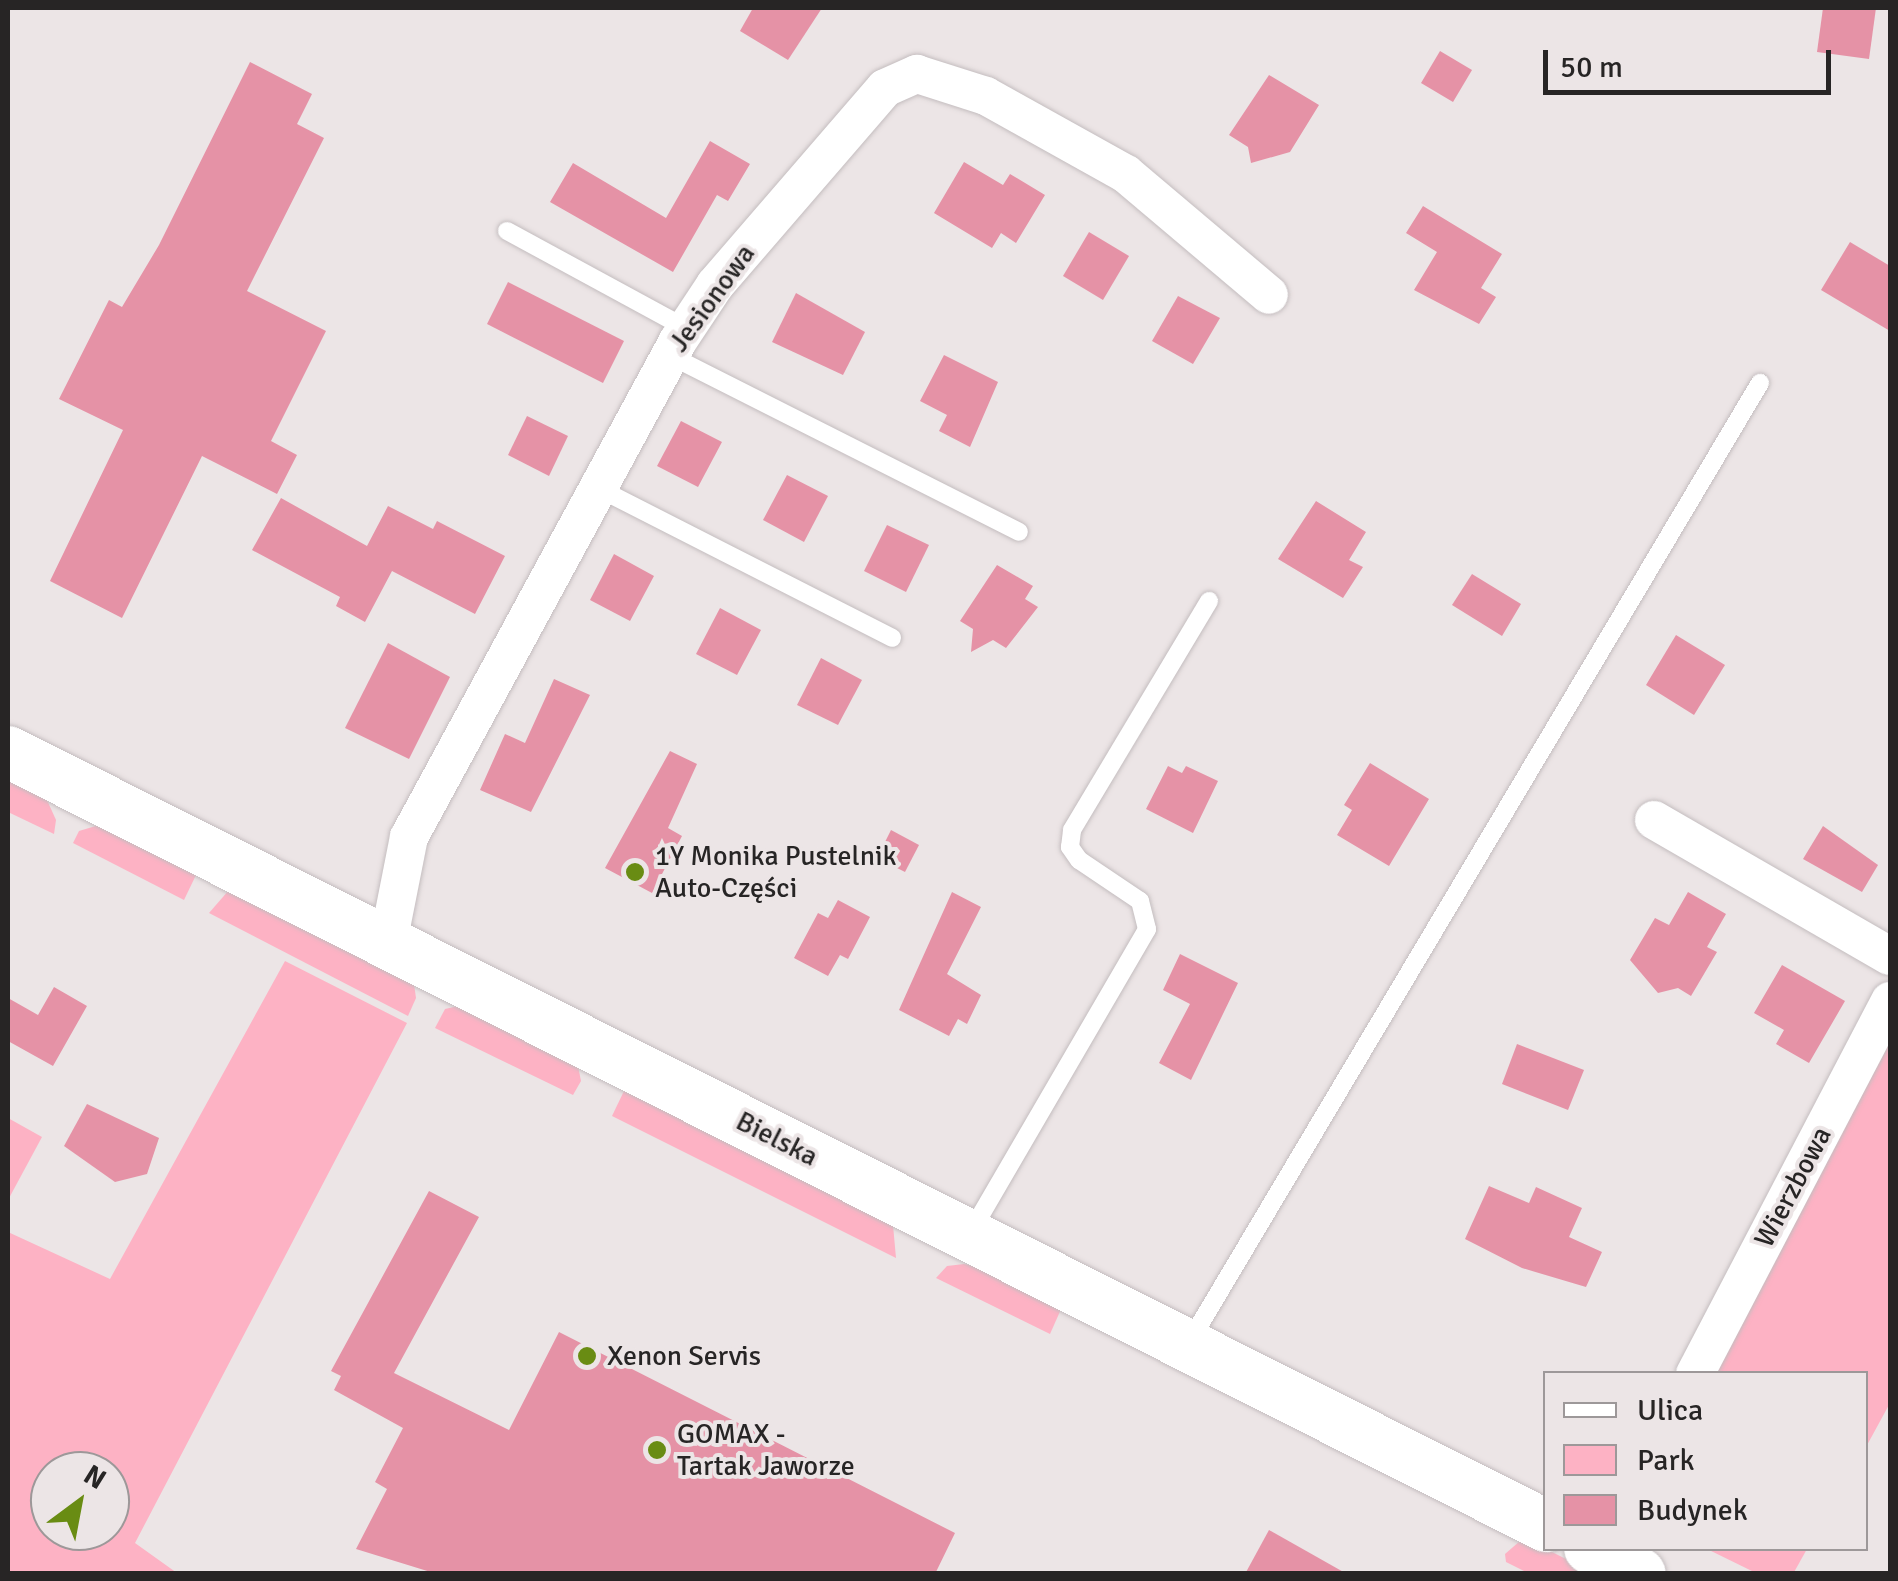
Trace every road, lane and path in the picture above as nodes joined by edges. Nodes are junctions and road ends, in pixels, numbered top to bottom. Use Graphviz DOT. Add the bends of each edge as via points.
graph roads {
  1 [pos="507,231"];
  2 [pos="1269,295"];
  3 [pos="678,342"];
  4 [pos="1760,383"];
  5 [pos="598,488"];
  6 [pos="1020,532"];
  7 [pos="1209,602"];
  8 [pos="892,638"];
  9 [pos="8,752"];
  10 [pos="1654,820"];
  11 [pos="388,943"];
  12 [pos="1890,956"];
  13 [pos="1890,1001"];
  14 [pos="969,1235"];
  15 [pos="1187,1346"];
  16 [pos="1697,1371"];
  17 [pos="1543,1524"];
  1 -- 3 [label="lane"];
  2 -- 3 [label="street, Jesionowa" via="1126,174 986,96 917,74 886,88 715,285"];
  3 -- 5 [label="street, Jesionowa"];
  3 -- 6 [label="lane"];
  4 -- 15 [label="lane"];
  5 -- 8 [label="lane"];
  5 -- 11 [label="street, Jesionowa" via="409,837"];
  7 -- 14 [label="lane" via="1072,830 1079,860 1140,901 1147,929"];
  9 -- 11 [label="main road, Bielska"];
  10 -- 12 [label="street"];
  11 -- 14 [label="main road, Bielska"];
  13 -- 16 [label="street, Wierzbowa"];
  14 -- 15 [label="main road, Bielska"];
  15 -- 17 [label="main road, Bielska"];
}
